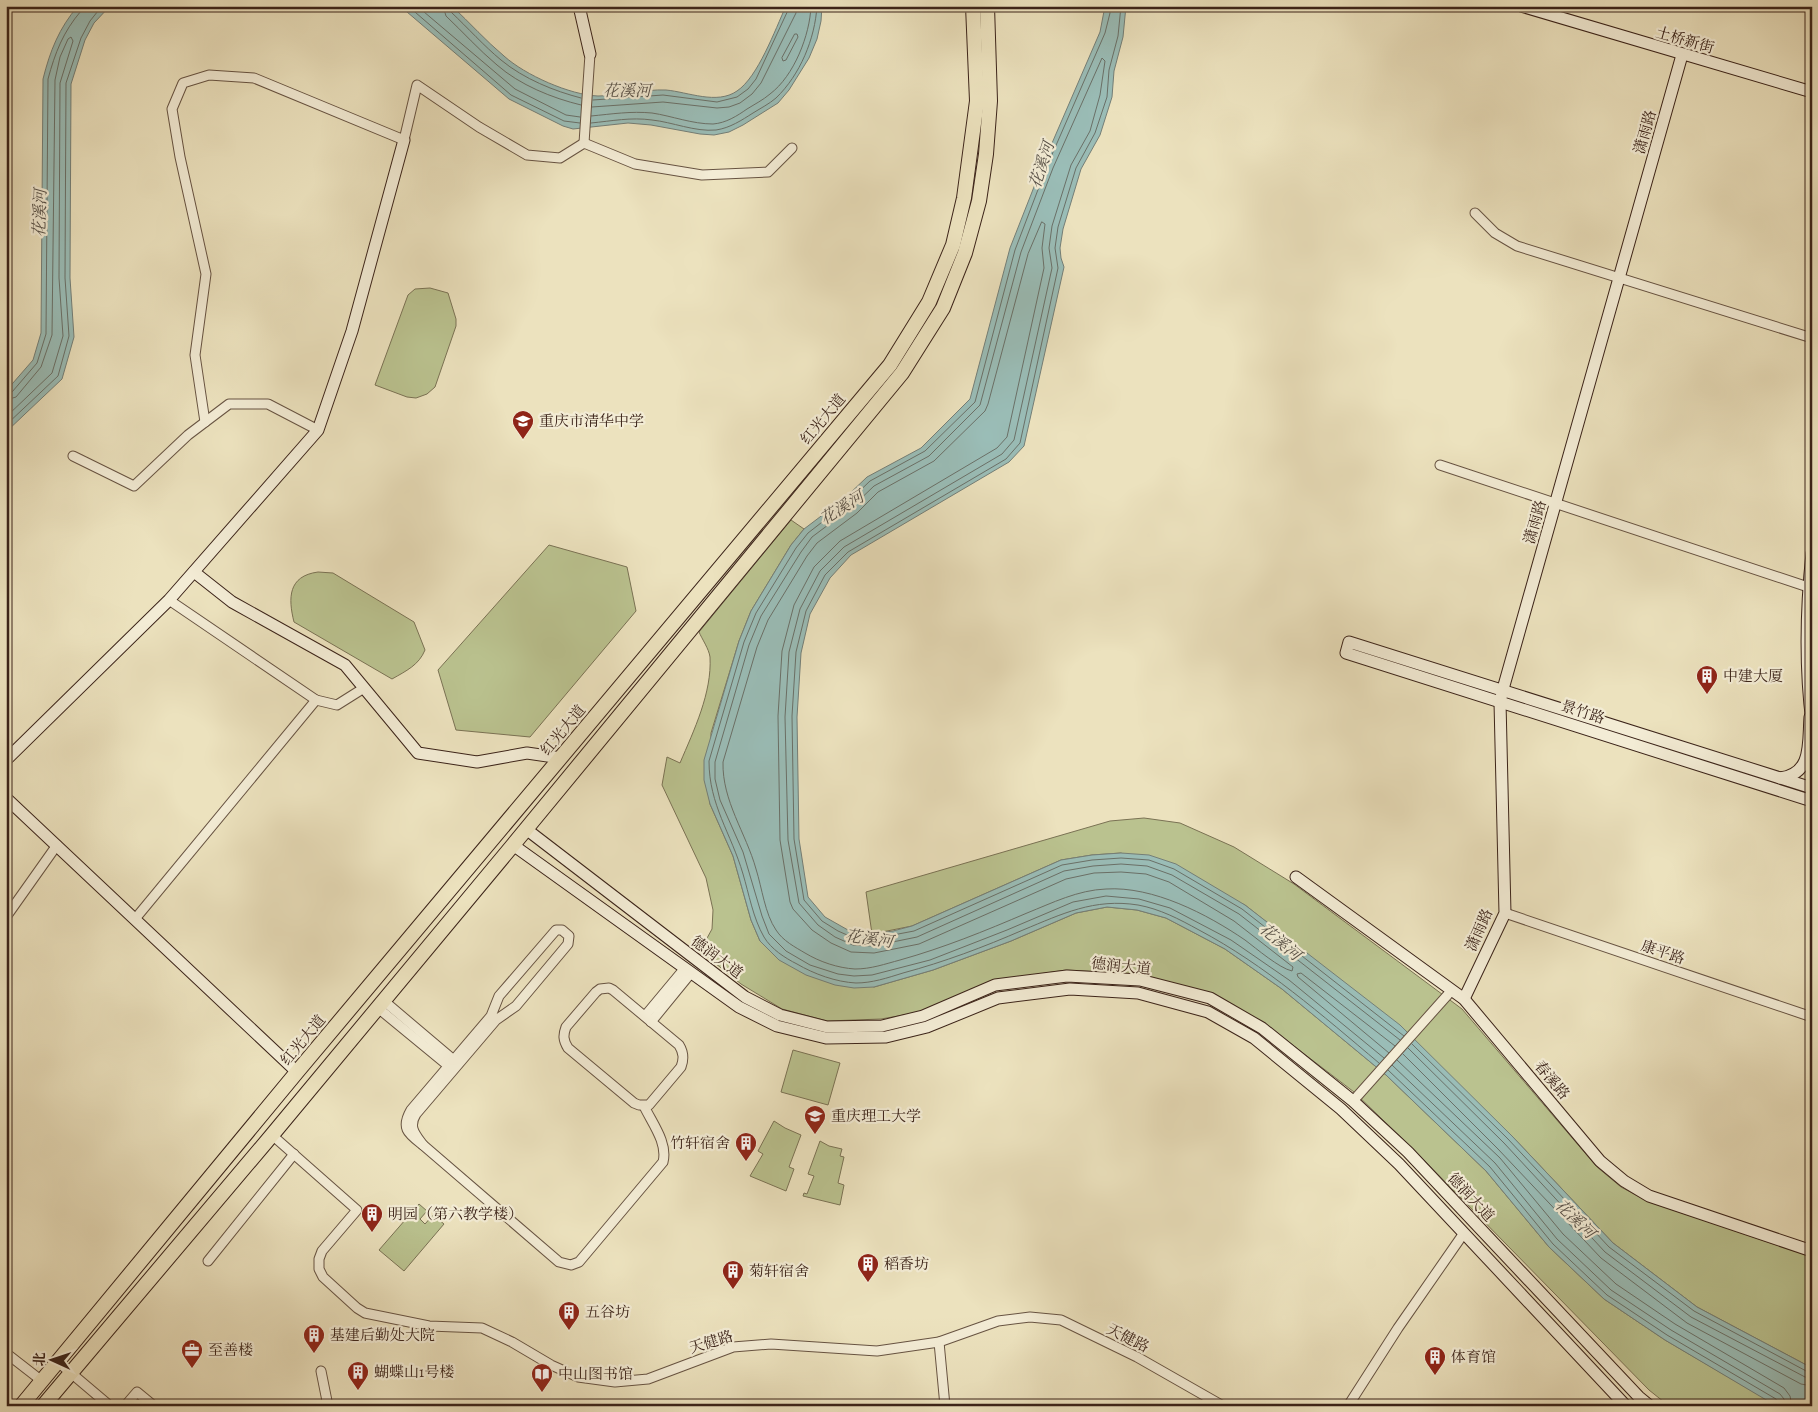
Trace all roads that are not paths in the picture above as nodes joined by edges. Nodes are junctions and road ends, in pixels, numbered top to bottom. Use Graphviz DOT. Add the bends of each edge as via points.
graph roads {
  1 [pos="579,6"];
  2 [pos="973,6"];
  3 [pos="987,6"];
  4 [pos="1521,6"];
  5 [pos="590,54"];
  6 [pos="1682,55"];
  7 [pos="1812,92"];
  8 [pos="404,140"];
  9 [pos="584,143"];
  10 [pos="792,148"];
  11 [pos="1475,213"];
  12 [pos="1620,277"];
  13 [pos="1812,338"];
  14 [pos="205,422"];
  15 [pos="318,430"];
  16 [pos="73,456"];
  17 [pos="1440,465"];
  18 [pos="1556,502"];
  19 [pos="1812,553"];
  20 [pos="194,572"];
  21 [pos="1808,587"];
  22 [pos="169,600"];
  23 [pos="364,688"];
  24 [pos="1503,689"];
  25 [pos="316,700"];
  26 [pos="1500,702"];
  27 [pos="1810,711"];
  28 [pos="1812,724"];
  29 [pos="561,758"];
  30 [pos="6,760"];
  31 [pos="1780,778"];
  32 [pos="1812,788"];
  33 [pos="6,798"];
  34 [pos="1812,801"];
  35 [pos="526,829"];
  36 [pos="57,845"];
  37 [pos="513,845"];
  38 [pos="1296,877"];
  39 [pos="1505,913"];
  40 [pos="6,917"];
  41 [pos="135,919"];
  42 [pos="688,970"];
  43 [pos="1452,990"];
  44 [pos="1464,999"];
  45 [pos="381,1004"];
  46 [pos="1812,1017"];
  47 [pos="648,1019"];
  48 [pos="454,1065"];
  49 [pos="297,1072"];
  50 [pos="1353,1101"];
  51 [pos="644,1106"];
  52 [pos="272,1135"];
  53 [pos="294,1154"];
  54 [pos="1464,1233"];
  55 [pos="1812,1251"];
  56 [pos="208,1261"];
  57 [pos="939,1342"];
  58 [pos="6,1353"];
  59 [pos="58,1362"];
  60 [pos="321,1371"];
  61 [pos="71,1372"];
  62 [pos="37,1386"];
  63 [pos="46,1405"];
  64 [pos="21,1406"];
  65 [pos="110,1406"];
  66 [pos="125,1406"];
  67 [pos="154,1406"];
  68 [pos="328,1406"];
  69 [pos="945,1406"];
  70 [pos="1223,1406"];
  71 [pos="1348,1406"];
  72 [pos="1626,1406"];
  73 [pos="1650,1406"];
  1 -- 5 [label="main road"];
  2 -- 29 [label="main road, 红光大道" via="977,100 969,170 953,244 929,302 890,365"];
  3 -- 35 [label="main road" via="990,101 986,154 979,201 965,253 943,308 899,378"];
  4 -- 6 [label="main road, 土桥新街"];
  5 -- 9 [label="street"];
  6 -- 7 [label="main road, 土桥新街"];
  6 -- 12 [label="main road, 潇雨路"];
  8 -- 9 [label="street" via="417,85 527,155 560,158"];
  8 -- 14 [label="street" via="254,78 209,75 183,83 172,110 206,274 195,355"];
  8 -- 15 [label="main road" via="352,331"];
  9 -- 10 [label="street" via="635,164 702,175 768,172"];
  11 -- 12 [label="street" via="1495,233 1517,246"];
  12 -- 13 [label="street"];
  12 -- 18 [label="main road, 潇雨路"];
  14 -- 15 [label="street" via="229,404 268,404"];
  14 -- 16 [label="street" via="134,486"];
  15 -- 20 [label="main road"];
  17 -- 18 [label="street"];
  18 -- 21 [label="street"];
  18 -- 24 [label="main road, 潇雨路"];
  19 -- 21 [label="main road"];
  20 -- 22 [label="main road"];
  20 -- 23 [label="main road" via="232,602 345,665"];
  21 -- 27 [label="main road"];
  22 -- 25 [label="street"];
  22 -- 30 [label="main road"];
  23 -- 25 [label="street" via="337,705"];
  23 -- 29 [label="main road" via="418,752 477,762 527,753"];
  24 -- 26 [label="main road, 潇雨路"];
  24 -- 26 [label="main road, 景竹路" via="1348,647"];
  24 -- 31 [label="main road, 景竹路"];
  25 -- 41 [label="street"];
  26 -- 34 [label="main road, 景竹路"];
  26 -- 39 [label="main road, 潇雨路"];
  27 -- 28 [label="main road"];
  27 -- 31 [label="main road" via="1806,762 1796,773"];
  29 -- 49 [label="main road, 红光大道"];
  31 -- 32 [label="main road, 景竹路"];
  33 -- 36 [label="main road"];
  35 -- 37 [label="main road"];
  35 -- 50 [label="main road, 德润大道" via="745,997 780,1015 827,1026 882,1026 924,1016 995,985 1067,976 1140,980 1210,998 1262,1028"];
  36 -- 40 [label="street"];
  36 -- 41 [label="main road"];
  37 -- 42 [label="main road, 德润大道"];
  37 -- 45 [label="main road"];
  38 -- 43 [label="main road, 春溪路"];
  39 -- 44 [label="main road, 潇雨路"];
  39 -- 46 [label="street, 康平路"];
  41 -- 49 [label="main road"];
  42 -- 47 [label="street"];
  42 -- 54 [label="main road, 德润大道" via="739,1007 777,1026 826,1038 886,1036 927,1027 998,998 1070,988 1138,993 1208,1012 1254,1038 1341,1109"];
  43 -- 44 [label="main road, 春溪路"];
  43 -- 50 [label="street"];
  44 -- 55 [label="main road, 春溪路" via="1600,1161 1624,1181 1649,1196"];
  45 -- 48 [label="street"];
  45 -- 52 [label="main road"];
  47 -- 51 [label="street" via="679,1045 683,1050 683,1062 653,1102"];
  47 -- 51 [label="street" via="613,990 604,988 596,992 566,1027 563,1037 568,1048 634,1103"];
  48 -- 48 [label="street" via="496,1020 516,1006 568,944 568,936 562,930 554,932 499,996 491,1016"];
  48 -- 51 [label="street" via="411,1110 406,1120 408,1132 559,1262 571,1265 579,1262 663,1162 663,1144"];
  49 -- 59 [label="main road, 红光大道"];
  50 -- 73 [label="main road, 德润大道" via="1408,1152"];
  52 -- 53 [label="street"];
  52 -- 61 [label="main road"];
  53 -- 56 [label="street"];
  53 -- 57 [label="street, 天健路" via="357,1210 322,1251 319,1259 323,1277 356,1308 378,1316 430,1326 482,1328 578,1376 615,1382 648,1378 732,1347 771,1344 877,1351"];
  54 -- 71 [label="street"];
  54 -- 72 [label="main road, 德润大道"];
  57 -- 69 [label="street"];
  57 -- 70 [label="street, 天健路" via="998,1321 1061,1320 1137,1357"];
  58 -- 62 [label="street"];
  59 -- 61 [label="street"];
  59 -- 62 [label="main road, 红光大道"];
  60 -- 68 [label="street"];
  61 -- 63 [label="main road"];
  61 -- 65 [label="street"];
  62 -- 63 [label="street"];
  62 -- 64 [label="main road, 红光大道"];
  66 -- 67 [label="street" via="137,1392"];
}
